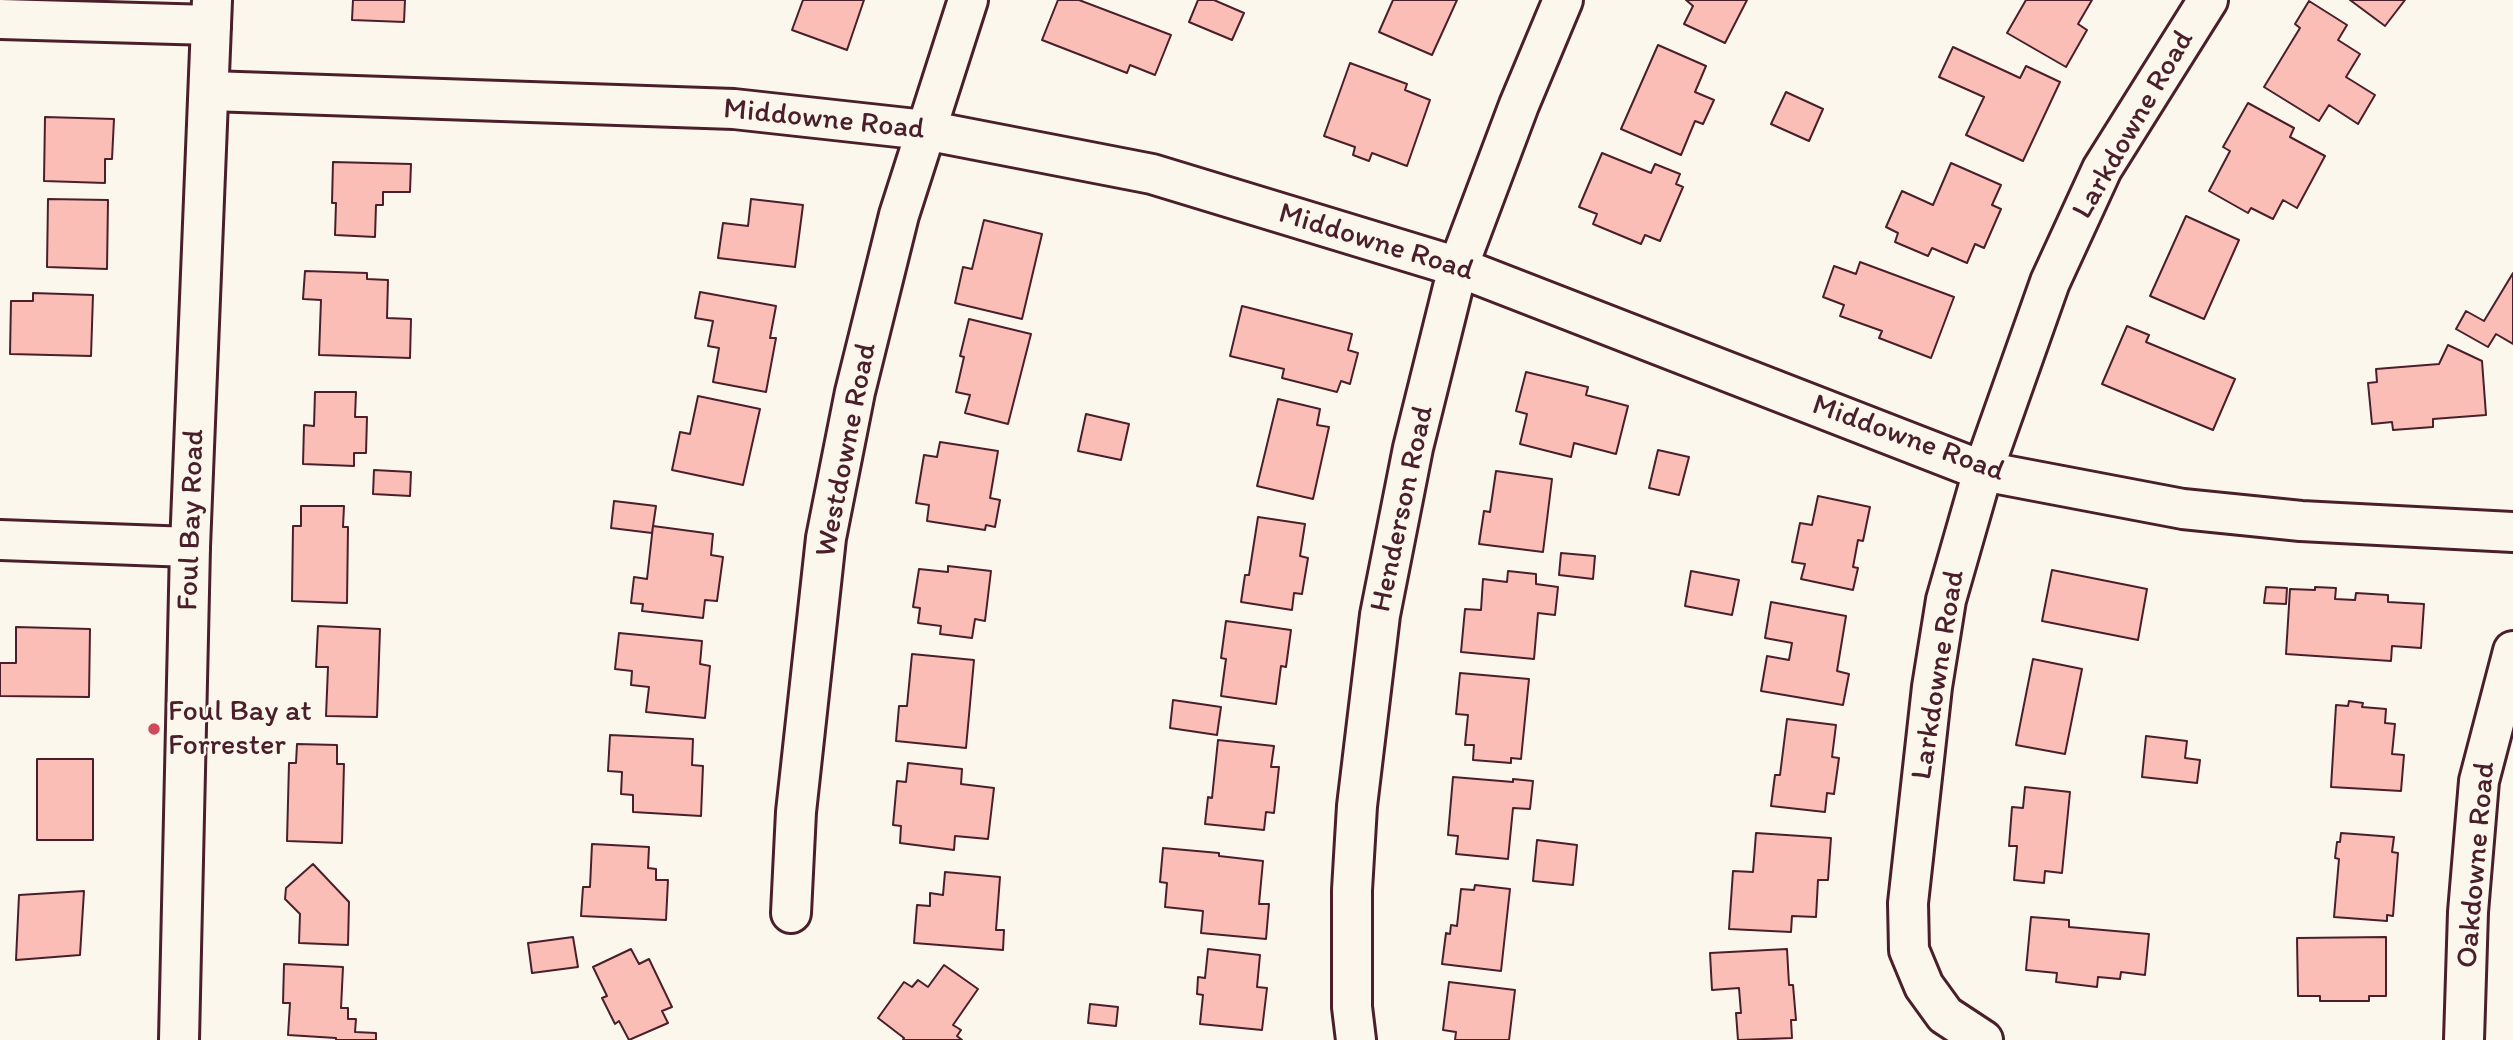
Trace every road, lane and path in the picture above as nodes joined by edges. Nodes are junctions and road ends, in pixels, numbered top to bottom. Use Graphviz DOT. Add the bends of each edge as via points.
graph roads {
  1 [pos="968,0"];
  2 [pos="1563,0"];
  3 [pos="2208,0"];
  4 [pos="211,13"];
  5 [pos="0,19"];
  6 [pos="210,91"];
  7 [pos="925,130"];
  8 [pos="1458,267"];
  9 [pos="1983,471"];
  10 [pos="2513,532"];
  11 [pos="0,540"];
  12 [pos="190,547"];
  13 [pos="2513,651"];
  14 [pos="791,913"];
  15 [pos="178,1040"];
  16 [pos="1356,1040"];
  17 [pos="1983,1040"];
  18 [pos="2464,1040"];
  1 -- 7 [label="street, Westdowne Road"];
  2 -- 8 [label="street, Henderson Road"];
  3 -- 9 [label="street, Larkdowne Road" via="2102,169 2050,282"];
  4 -- 5 [label="street"];
  4 -- 6 [label="street, Foul Bay Road"];
  6 -- 7 [label="street, Middowne Road" via="734,109"];
  6 -- 12 [label="street, Foul Bay Road"];
  7 -- 8 [label="street, Middowne Road" via="1152,174"];
  7 -- 14 [label="street, Westdowne Road" via="855,391 827,538 796,812"];
  8 -- 9 [label="street, Middowne Road"];
  8 -- 16 [label="street, Henderson Road" via="1413,448 1380,615 1357,806 1352,890"];
  9 -- 10 [label="street, Middowne Road" via="2183,509 2301,521"];
  9 -- 17 [label="street, Larkdowne Road" via="1946,600 1908,903 1909,950 1924,986 1945,1015"];
  11 -- 12 [label="street"];
  12 -- 15 [label="street, Foul Bay Road"];
  13 -- 18 [label="street, Oakdowne Road" via="2479,781"];
}
